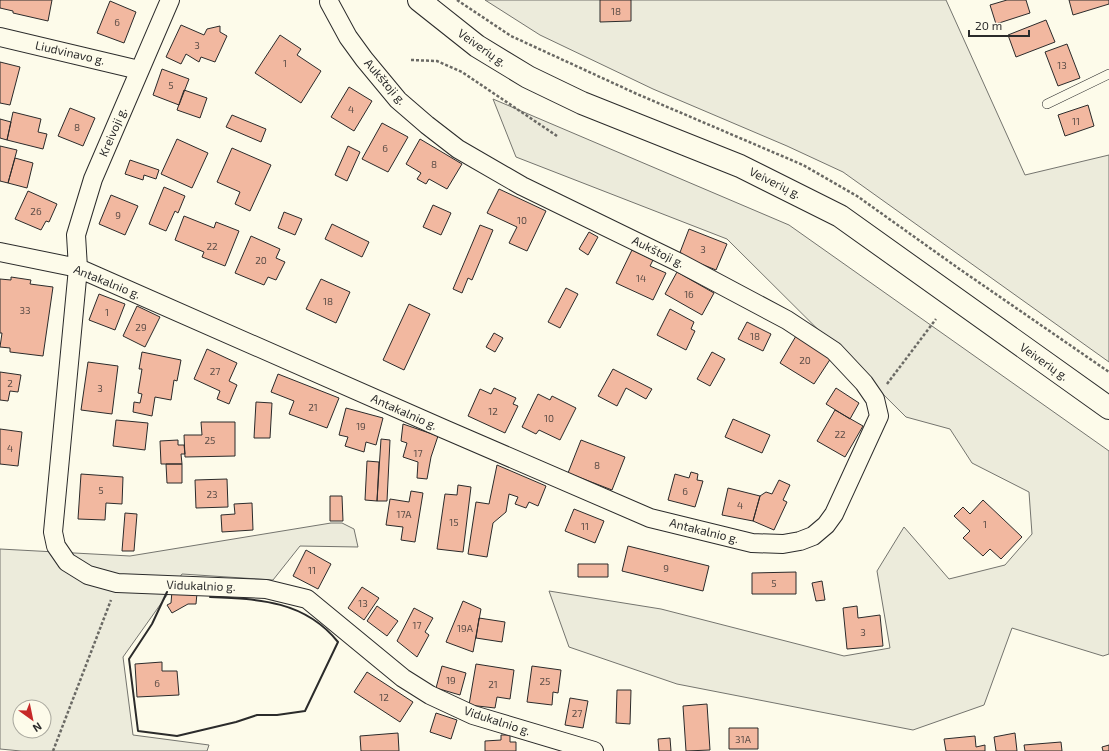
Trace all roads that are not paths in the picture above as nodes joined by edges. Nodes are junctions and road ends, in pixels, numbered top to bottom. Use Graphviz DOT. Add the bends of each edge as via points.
graph roads {
  1 [pos="170,0"];
  2 [pos="419,0"];
  3 [pos="326,1"];
  4 [pos="0,37"];
  5 [pos="139,70"];
  6 [pos="1109,74"];
  7 [pos="1048,104"];
  8 [pos="0,252"];
  9 [pos="78,268"];
  10 [pos="1109,408"];
  11 [pos="812,536"];
  12 [pos="594,751"];
  1 -- 5 [label="street, Kreivoji g."];
  2 -- 10 [label="main road, Veiverių g." via="477,46 528,77 582,103 740,166 840,216"];
  3 -- 11 [label="street, Aukštoji g." via="348,37 398,100 458,149 522,186 678,262 787,320 834,351 864,383 875,399 879,416 834,514 826,525"];
  4 -- 5 [label="street, Liudvinavo g."];
  5 -- 9 [label="street, Kreivoji g." via="93,179 76,235"];
  6 -- 7 [label="lane"];
  8 -- 9 [label="street, Antakalnio g."];
  9 -- 11 [label="street, Antakalnio g." via="650,518 752,543 783,544"];
  9 -- 12 [label="street, Vidukalnio g." via="53,532 56,546 67,562 88,575 117,584 266,589 307,599 403,678 430,696 473,715"];
}
